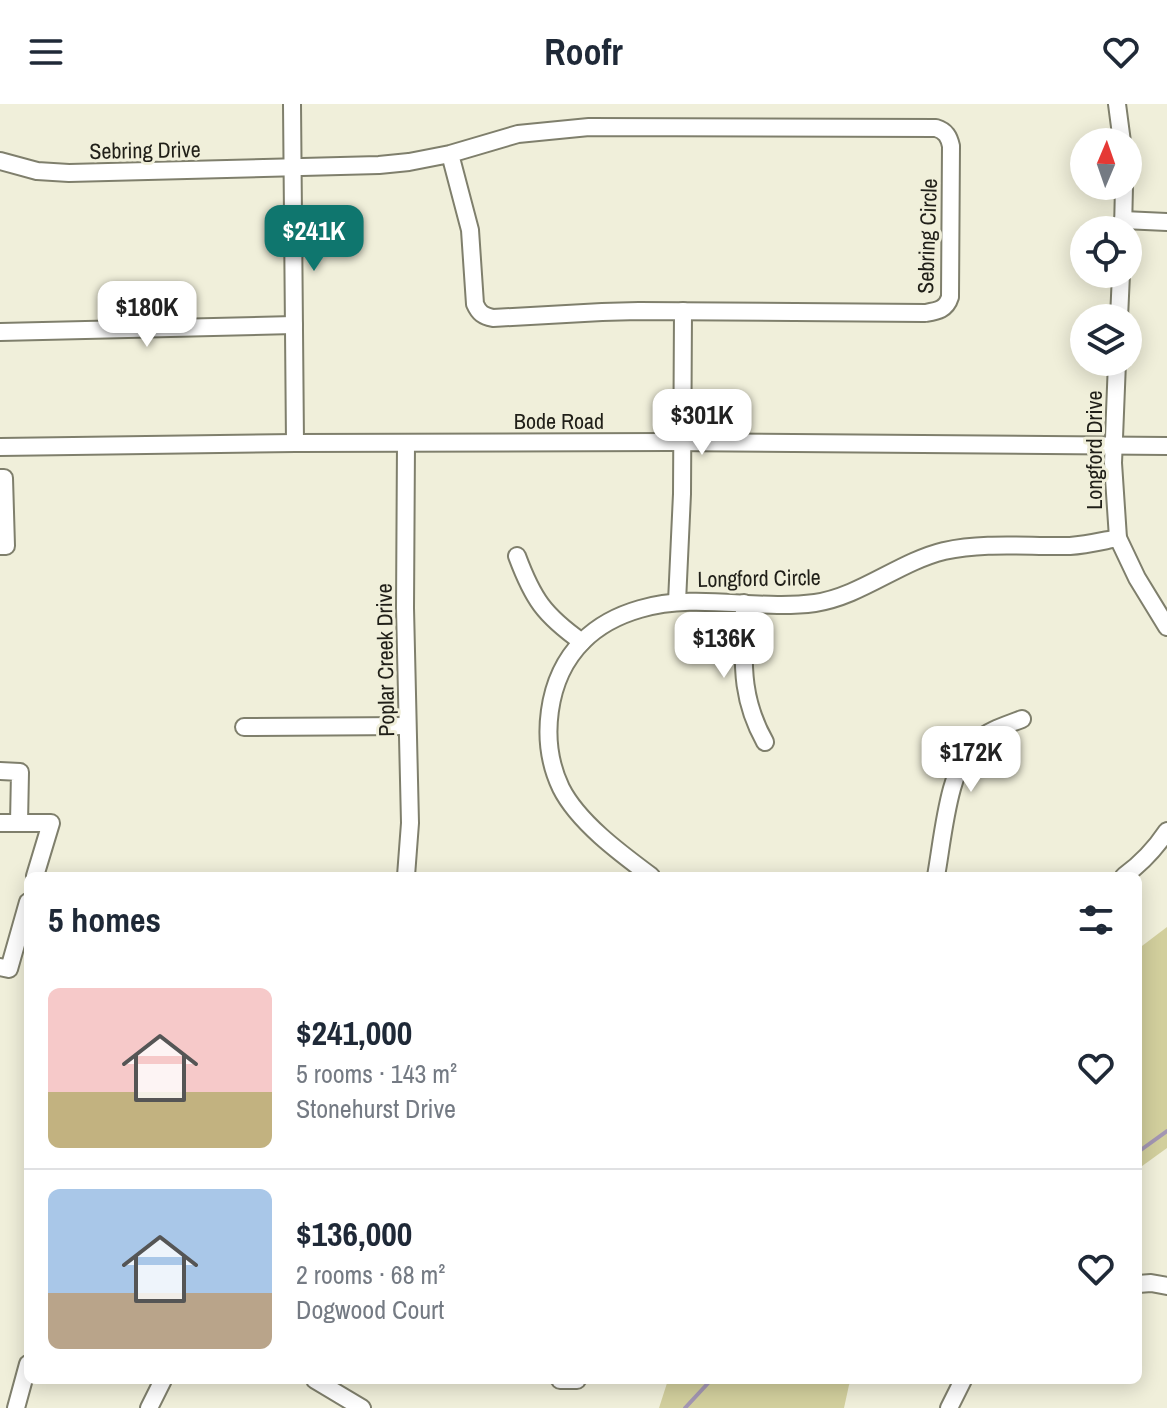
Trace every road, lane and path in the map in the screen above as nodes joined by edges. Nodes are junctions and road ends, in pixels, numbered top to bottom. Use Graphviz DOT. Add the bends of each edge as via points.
graph roads {
  1 [pos="292,104"];
  2 [pos="1117,104"];
  3 [pos="1120,128"];
  4 [pos="450,154"];
  5 [pos="0,161"];
  6 [pos="293,168"];
  7 [pos="1167,222"];
  8 [pos="1142,224"];
  9 [pos="683,311"];
  10 [pos="294,325"];
  11 [pos="0,332"];
  12 [pos="1116,376"];
  13 [pos="295,443"];
  14 [pos="406,443"];
  15 [pos="683,443"];
  16 [pos="1113,445"];
  17 [pos="1167,446"];
  18 [pos="0,447"];
  19 [pos="0,478"];
  20 [pos="1118,538"];
  21 [pos="0,546"];
  22 [pos="517,556"];
  23 [pos="677,602"];
  24 [pos="744,603"];
  25 [pos="1167,627"];
  26 [pos="582,642"];
  27 [pos="1022,719"];
  28 [pos="407,726"];
  29 [pos="244,727"];
  30 [pos="765,742"];
  31 [pos="0,771"];
  32 [pos="0,823"];
  33 [pos="19,823"];
  34 [pos="1167,831"];
  35 [pos="36,872"];
  36 [pos="406,872"];
  37 [pos="646,872"];
  38 [pos="937,872"];
  39 [pos="1130,872"];
  40 [pos="24,913"];
  41 [pos="4,968"];
  42 [pos="1142,1284"];
  43 [pos="1167,1286"];
  44 [pos="24,1379"];
  45 [pos="161,1384"];
  46 [pos="322,1384"];
  47 [pos="961,1384"];
  48 [pos="16,1408"];
  49 [pos="149,1408"];
  50 [pos="362,1408"];
  51 [pos="949,1408"];
  1 -- 6 [label="street"];
  2 -- 3 [label="street"];
  4 -- 6 [label="street, Sebring Circle" via="379,165"];
  4 -- 9 [label="street, Sebring Circle" via="470,230 475,304 484,316"];
  4 -- 9 [label="street, Sebring Circle" via="518,134 589,127 928,127 947,135 952,156 951,289 943,309 891,314"];
  5 -- 6 [label="street, Sebring Drive" via="69,173"];
  6 -- 10 [label="street"];
  7 -- 8 [label="street"];
  9 -- 15 [label="street"];
  10 -- 11 [label="street"];
  10 -- 13 [label="street"];
  12 -- 16 [label="street, Longford Drive"];
  13 -- 14 [label="street, Bode Road"];
  13 -- 18 [label="street, Bode Road"];
  14 -- 15 [label="street, Bode Road"];
  14 -- 28 [label="street, Poplar Creek Drive"];
  15 -- 16 [label="street, Bode Road"];
  15 -- 23 [label="street"];
  16 -- 17 [label="street, Bode Road"];
  16 -- 20 [label="street, Longford Drive"];
  19 -- 21 [label="street" via="6,546"];
  20 -- 24 [label="street, Longford Circle" via="943,552 832,599"];
  20 -- 25 [label="street"];
  22 -- 26 [label="street" via="535,598"];
  23 -- 24 [label="street, Longford Circle"];
  23 -- 26 [label="street, Longford Circle" via="619,616"];
  24 -- 30 [label="street" via="744,687"];
  26 -- 37 [label="street, Longford Circle" via="563,669 550,709 554,771 581,817"];
  27 -- 38 [label="street" via="978,739 961,762"];
  28 -- 29 [label="street"];
  28 -- 36 [label="street, Poplar Creek Drive"];
  31 -- 33 [label="street" via="20,772"];
  32 -- 33 [label="street"];
  33 -- 35 [label="street" via="51,823"];
  34 -- 39 [label="street"];
  40 -- 41 [label="street"];
  42 -- 43 [label="street"];
  44 -- 48 [label="street"];
  45 -- 49 [label="street"];
  46 -- 50 [label="street"];
  47 -- 51 [label="street"];
}
